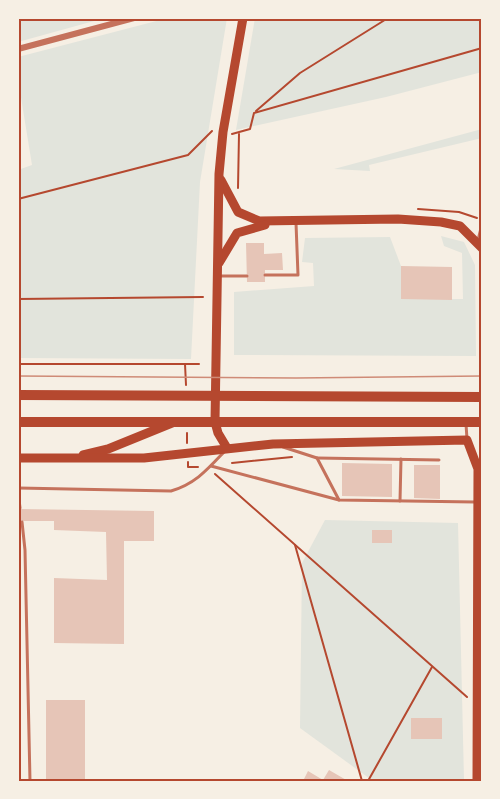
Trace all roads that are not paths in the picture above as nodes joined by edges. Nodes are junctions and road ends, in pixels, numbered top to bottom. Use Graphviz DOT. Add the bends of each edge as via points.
graph roads {
  1 [pos="134,18"];
  2 [pos="243,18"];
  3 [pos="18,49"];
  4 [pos="219,174"];
  5 [pos="296,222"];
  6 [pos="482,223"];
  7 [pos="480,245"];
  8 [pos="218,266"];
  9 [pos="265,275"];
  10 [pos="217,276"];
  11 [pos="247,276"];
  12 [pos="18,395"];
  13 [pos="216,397"];
  14 [pos="482,397"];
  15 [pos="18,422"];
  16 [pos="215,422"];
  17 [pos="466,422"];
  18 [pos="482,422"];
  19 [pos="172,423"];
  20 [pos="467,440"];
  21 [pos="273,444"];
  22 [pos="227,448"];
  23 [pos="18,458"];
  24 [pos="69,458"];
  25 [pos="317,458"];
  26 [pos="401,459"];
  27 [pos="439,460"];
  28 [pos="208,467"];
  29 [pos="18,490"];
  30 [pos="339,500"];
  31 [pos="400,501"];
  32 [pos="479,502"];
  33 [pos="20,508"];
  34 [pos="22,522"];
  35 [pos="18,550"];
  36 [pos="25,550"];
  37 [pos="30,781"];
  38 [pos="477,781"];
  1 -- 3 [label="street"];
  2 -- 4 [label="main road"];
  4 -- 5 [label="main road" via="233,206 246,217"];
  4 -- 8 [label="main road"];
  5 -- 7 [label="main road" via="441,222 459,226"];
  5 -- 8 [label="main road" via="255,226 237,233"];
  5 -- 9 [label="lane" via="298,275"];
  6 -- 7 [label="lane"];
  8 -- 10 [label="main road"];
  10 -- 11 [label="lane"];
  10 -- 13 [label="main road"];
  12 -- 13 [label="main road"];
  13 -- 14 [label="main road"];
  13 -- 16 [label="main road"];
  15 -- 19 [label="main road"];
  16 -- 17 [label="main road"];
  16 -- 19 [label="main road"];
  16 -- 22 [label="main road"];
  17 -- 18 [label="main road"];
  17 -- 20 [label="lane"];
  19 -- 24 [label="main road" via="108,449"];
  20 -- 21 [label="main road"];
  20 -- 32 [label="main road" via="478,469"];
  21 -- 22 [label="main road"];
  21 -- 25 [label="lane"];
  22 -- 24 [label="main road" via="144,458"];
  22 -- 28 [label="lane"];
  23 -- 24 [label="main road"];
  25 -- 26 [label="lane"];
  25 -- 30 [label="lane"];
  26 -- 27 [label="lane"];
  26 -- 31 [label="lane"];
  28 -- 29 [label="lane" via="189,485 171,491"];
  28 -- 30 [label="lane"];
  29 -- 33 [label="lane"];
  30 -- 31 [label="lane"];
  31 -- 32 [label="lane"];
  32 -- 38 [label="main road"];
  34 -- 36 [label="lane"];
  35 -- 36 [label="lane"];
  36 -- 37 [label="lane"];
}
